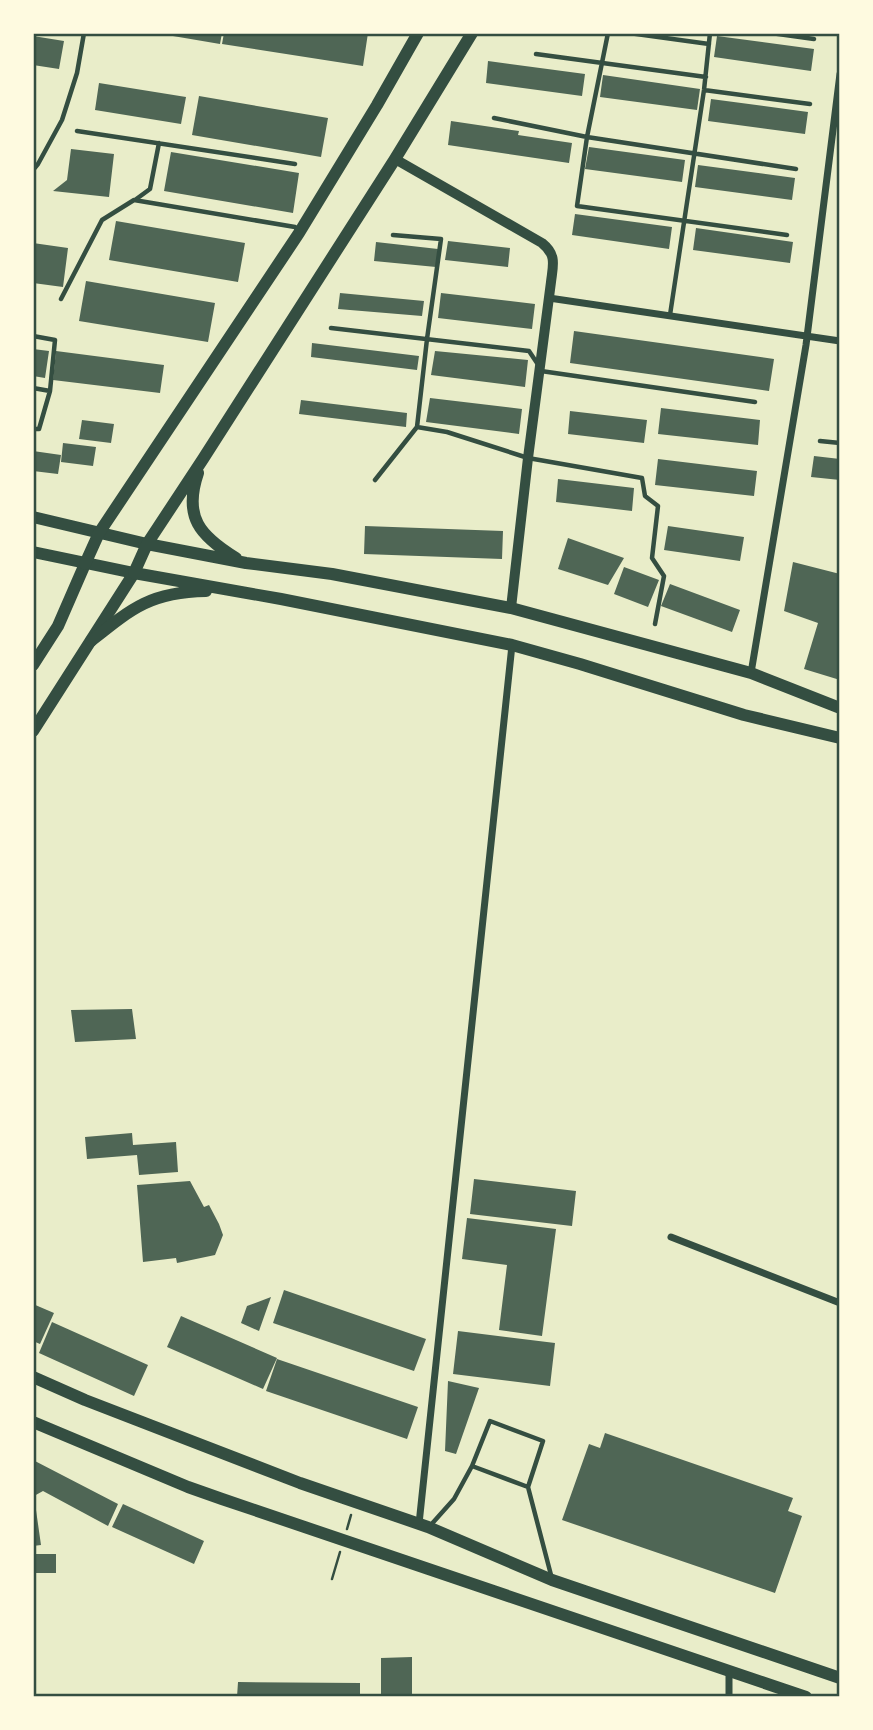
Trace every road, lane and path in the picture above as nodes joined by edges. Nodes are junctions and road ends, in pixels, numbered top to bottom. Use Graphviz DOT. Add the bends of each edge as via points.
graph roads {
  1 [pos="84,33"];
  2 [pos="418,33"];
  3 [pos="472,33"];
  4 [pos="608,33"];
  5 [pos="629,33"];
  6 [pos="710,33"];
  7 [pos="771,33"];
  8 [pos="814,39"];
  9 [pos="709,44"];
  10 [pos="536,54"];
  11 [pos="602,63"];
  12 [pos="840,74"];
  13 [pos="706,77"];
  14 [pos="704,90"];
  15 [pos="810,104"];
  16 [pos="494,118"];
  17 [pos="77,131"];
  18 [pos="587,137"];
  19 [pos="159,143"];
  20 [pos="694,153"];
  21 [pos="395,159"];
  22 [pos="295,164"];
  23 [pos="796,169"];
  24 [pos="33,170"];
  25 [pos="134,200"];
  26 [pos="684,220"];
  27 [pos="299,233"];
  28 [pos="393,235"];
  29 [pos="787,235"];
  30 [pos="549,298"];
  31 [pos="61,299"];
  32 [pos="670,316"];
  33 [pos="331,328"];
  34 [pos="33,336"];
  35 [pos="807,336"];
  36 [pos="427,339"];
  37 [pos="840,341"];
  38 [pos="540,371"];
  39 [pos="33,388"];
  40 [pos="50,391"];
  41 [pos="755,402"];
  42 [pos="417,427"];
  43 [pos="33,429"];
  44 [pos="820,441"];
  45 [pos="840,443"];
  46 [pos="528,458"];
  47 [pos="203,460"];
  48 [pos="375,480"];
  49 [pos="33,517"];
  50 [pos="99,533"];
  51 [pos="147,544"];
  52 [pos="33,552"];
  53 [pos="246,563"];
  54 [pos="85,564"];
  55 [pos="134,573"];
  56 [pos="281,599"];
  57 [pos="511,608"];
  58 [pos="655,624"];
  59 [pos="92,641"];
  60 [pos="512,645"];
  61 [pos="33,665"];
  62 [pos="751,673"];
  63 [pos="840,708"];
  64 [pos="33,730"];
  65 [pos="840,738"];
  66 [pos="671,1237"];
  67 [pos="840,1303"];
  68 [pos="33,1377"];
  69 [pos="33,1422"];
  70 [pos="472,1466"];
  71 [pos="528,1487"];
  72 [pos="424,1526"];
  73 [pos="552,1580"];
  74 [pos="729,1671"];
  75 [pos="840,1678"];
  76 [pos="729,1697"];
  77 [pos="806,1697"];
  1 -- 24 [label="lane" via="62,120"];
  2 -- 27 [label="main road"];
  3 -- 21 [label="main road"];
  4 -- 11 [label="lane"];
  5 -- 9 [label="lane"];
  6 -- 9 [label="lane"];
  7 -- 8 [label="lane"];
  9 -- 13 [label="lane"];
  10 -- 11 [label="lane"];
  11 -- 13 [label="lane"];
  11 -- 18 [label="lane"];
  12 -- 35 [label="street"];
  13 -- 14 [label="lane"];
  14 -- 15 [label="lane"];
  14 -- 20 [label="lane"];
  16 -- 18 [label="lane"];
  17 -- 19 [label="lane"];
  18 -- 20 [label="lane"];
  18 -- 26 [label="lane" via="577,206"];
  19 -- 22 [label="lane"];
  19 -- 25 [label="lane" via="150,189"];
  20 -- 23 [label="lane"];
  20 -- 26 [label="lane"];
  21 -- 30 [label="street" via="548,248 553,258"];
  21 -- 47 [label="main road"];
  25 -- 27 [label="lane" via="295,228"];
  25 -- 31 [label="lane" via="102,220"];
  26 -- 29 [label="lane"];
  26 -- 32 [label="lane"];
  27 -- 50 [label="main road"];
  28 -- 36 [label="lane" via="441,239"];
  30 -- 32 [label="street"];
  30 -- 38 [label="street"];
  32 -- 35 [label="street"];
  33 -- 36 [label="lane"];
  34 -- 40 [label="lane" via="54,340"];
  35 -- 37 [label="street"];
  35 -- 62 [label="street"];
  36 -- 38 [label="lane" via="529,351"];
  36 -- 42 [label="lane"];
  38 -- 41 [label="lane"];
  38 -- 46 [label="street"];
  39 -- 40 [label="lane"];
  40 -- 43 [label="lane" via="39,429"];
  42 -- 46 [label="lane"];
  42 -- 48 [label="lane"];
  44 -- 45 [label="lane"];
  46 -- 57 [label="street"];
  46 -- 58 [label="lane" via="642,478 645,496 659,506 652,558 664,576"];
  47 -- 51 [label="main road"];
  47 -- 53 [label="main road" via="192,499 194,515 210,539"];
  49 -- 50 [label="main road"];
  50 -- 51 [label="main road"];
  50 -- 54 [label="main road"];
  51 -- 53 [label="main road"];
  51 -- 55 [label="main road"];
  52 -- 54 [label="main road"];
  53 -- 57 [label="main road" via="332,574"];
  54 -- 55 [label="main road"];
  54 -- 61 [label="main road" via="58,626"];
  55 -- 56 [label="main road"];
  55 -- 59 [label="main road"];
  56 -- 59 [label="main road" via="183,592 138,605"];
  56 -- 60 [label="main road"];
  57 -- 62 [label="main road"];
  59 -- 64 [label="main road"];
  60 -- 65 [label="main road" via="744,715"];
  60 -- 72 [label="street"];
  62 -- 63 [label="main road"];
  66 -- 67 [label="street"];
  68 -- 72 [label="main road" via="300,1483"];
  69 -- 74 [label="main road" via="222,1499"];
  70 -- 71 [label="lane"];
  70 -- 71 [label="lane" via="490,1421 543,1441"];
  70 -- 72 [label="lane" via="454,1499"];
  71 -- 73 [label="lane"];
  72 -- 73 [label="main road"];
  73 -- 75 [label="main road"];
  74 -- 76 [label="street"];
  74 -- 77 [label="main road"];
}
